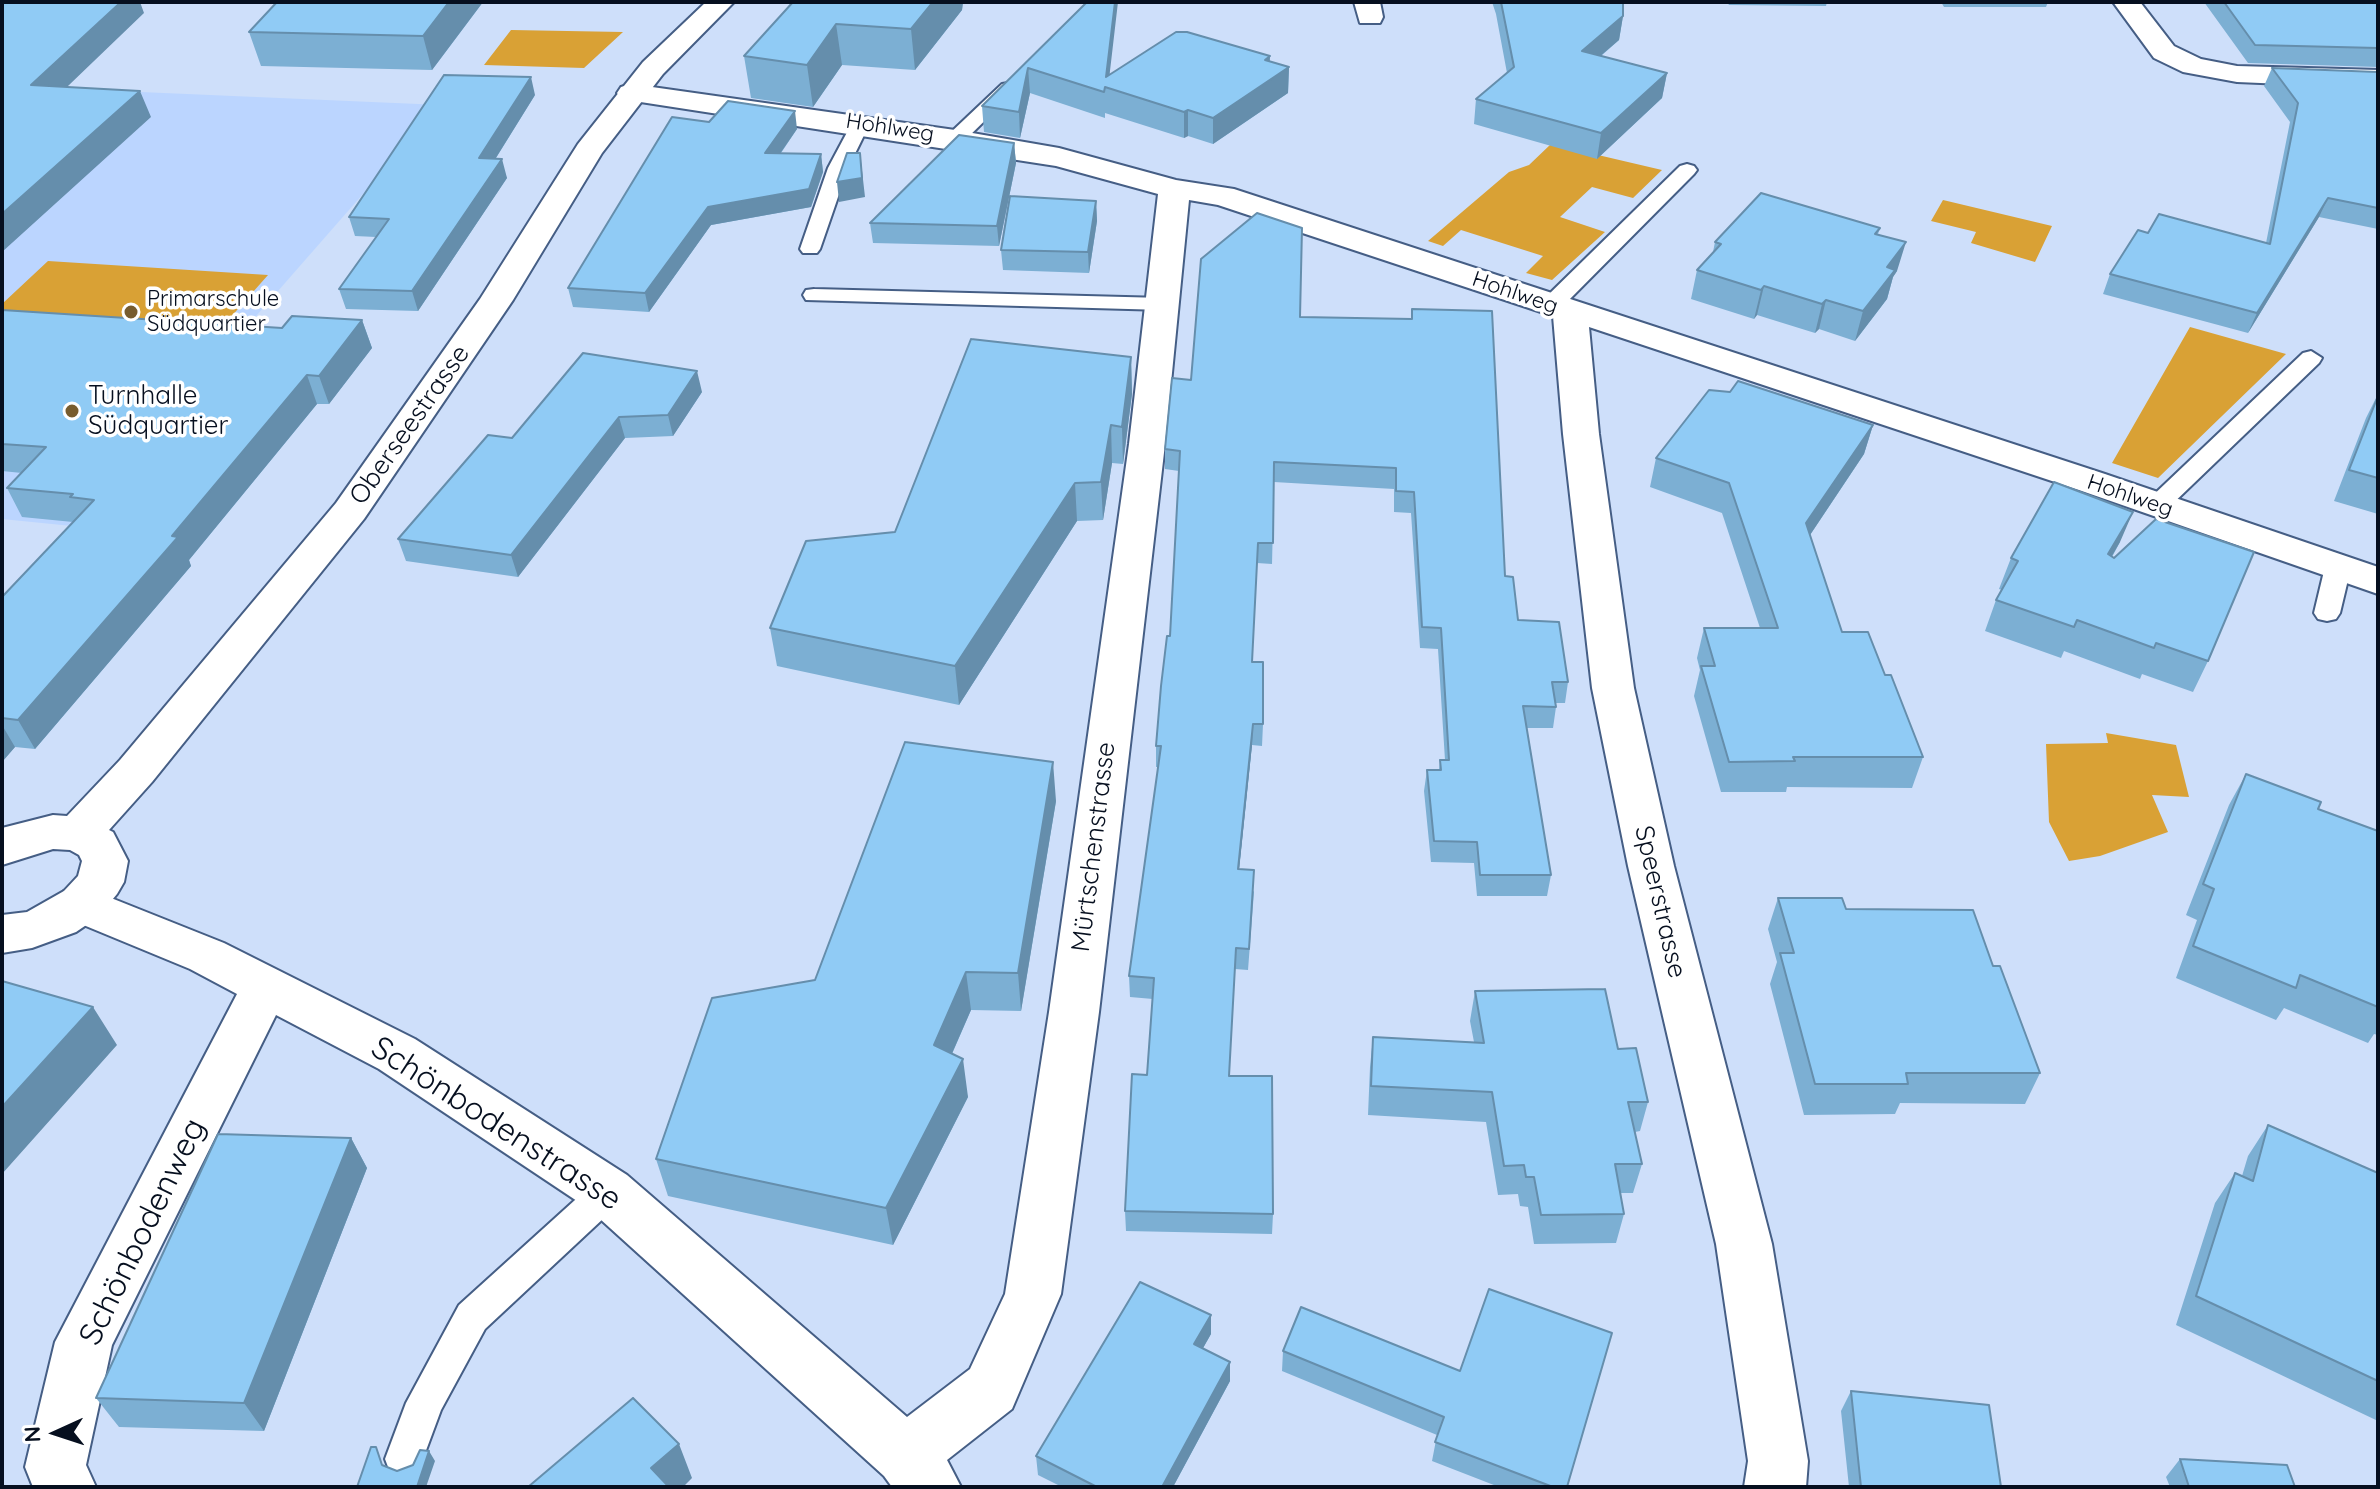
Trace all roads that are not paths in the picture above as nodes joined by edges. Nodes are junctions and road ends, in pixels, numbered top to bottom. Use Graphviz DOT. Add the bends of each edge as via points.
graph roads {
  1 [pos="721,2"];
  2 [pos="2126,2"];
  3 [pos="1019,77"];
  4 [pos="2378,79"];
  5 [pos="631,93"];
  6 [pos="861,123"];
  7 [pos="955,139"];
  8 [pos="1687,170"];
  9 [pos="1174,189"];
  10 [pos="810,249"];
  11 [pos="814,295"];
  12 [pos="1164,304"];
  13 [pos="1561,309"];
  14 [pos="2311,358"];
  15 [pos="2156,506"];
  16 [pos="2338,567"];
  17 [pos="2378,581"];
  18 [pos="2327,613"];
  19 [pos="78,834"];
  20 [pos="2,848"];
  21 [pos="81,904"];
  22 [pos="2,934"];
  23 [pos="266,986"];
  24 [pos="608,1192"];
  25 [pos="404,1459"];
  26 [pos="917,1471"];
  27 [pos="1776,1474"];
  28 [pos="65,1487"];
  1 -- 5 [label="street, Oberseestrasse"];
  2 -- 4 [label="street" via="2164,52 2193,66 2237,74"];
  3 -- 7 [label="lane"];
  5 -- 6 [label="street, Hohlweg"];
  5 -- 19 [label="street, Oberseestrasse" via="350,511"];
  6 -- 7 [label="street, Hohlweg"];
  6 -- 10 [label="lane" via="838,168"];
  7 -- 9 [label="street, Hohlweg" via="1059,157"];
  8 -- 13 [label="lane"];
  9 -- 12 [label="street, Mürtschenstrasse"];
  9 -- 13 [label="street, Hohlweg" via="1266,208"];
  11 -- 12 [label="lane"];
  12 -- 26 [label="street, Mürtschenstrasse" via="1033,1294 991,1389"];
  13 -- 15 [label="street, Hohlweg"];
  13 -- 27 [label="street, Speerstrasse" via="1613,688 1744,1244"];
  14 -- 15 [label="lane"];
  15 -- 16 [label="street, Hohlweg"];
  16 -- 17 [label="street, Hohlweg"];
  16 -- 18 [label="lane"];
  19 -- 20 [label="street" via="53,832"];
  19 -- 21 [label="street" via="97,844 105,861 100,882"];
  21 -- 22 [label="street" via="32,930"];
  21 -- 23 [label="street, Schönbodenstrasse"];
  23 -- 24 [label="street, Schönbodenstrasse" via="397,1054"];
  23 -- 28 [label="street, Schönbodenweg" via="84,1342 55,1467"];
  24 -- 25 [label="lane" via="472,1317 425,1403"];
  24 -- 26 [label="street, Schönbodenstrasse"];
}
